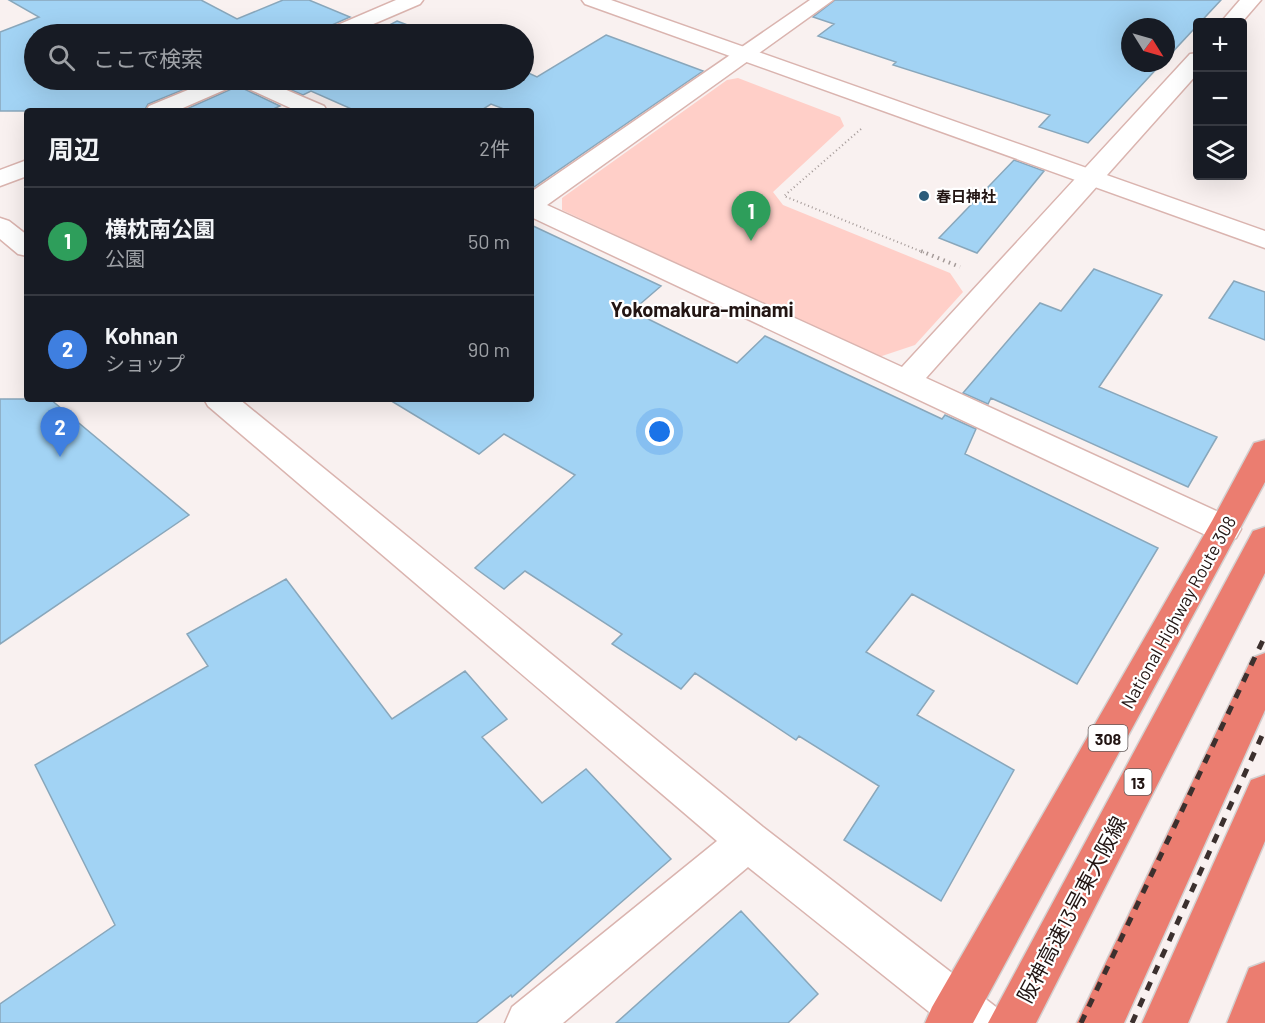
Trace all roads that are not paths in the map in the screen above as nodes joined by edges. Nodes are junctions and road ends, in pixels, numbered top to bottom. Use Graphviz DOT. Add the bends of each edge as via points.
graph roads {
  1 [pos="413,0"];
  2 [pos="592,0"];
  3 [pos="823,0"];
  4 [pos="1251,0"];
  5 [pos="1235,18"];
  6 [pos="357,24"];
  7 [pos="743,56"];
  8 [pos="1193,63"];
  9 [pos="206,90"];
  10 [pos="269,90"];
  11 [pos="164,108"];
  12 [pos="309,108"];
  13 [pos="24,168"];
  14 [pos="1089,178"];
  15 [pos="0,179"];
  16 [pos="534,204"];
  17 [pos="534,207"];
  18 [pos="0,226"];
  19 [pos="1265,240"];
  20 [pos="24,246"];
  21 [pos="908,380"];
  22 [pos="238,404"];
  23 [pos="1265,451"];
  24 [pos="1224,529"];
  25 [pos="1265,540"];
  26 [pos="1265,669"];
  27 [pos="1265,793"];
  28 [pos="748,841"];
  29 [pos="1265,984"];
  30 [pos="962,1017"];
  31 [pos="528,1023"];
  32 [pos="1011,1023"];
  33 [pos="1100,1023"];
  34 [pos="1165,1023"];
  35 [pos="1250,1023"];
  1 -- 6 [label="street"];
  2 -- 7 [label="street"];
  3 -- 7 [label="street"];
  4 -- 5 [label="street"];
  7 -- 14 [label="street"];
  7 -- 16 [label="street"];
  8 -- 14 [label="street"];
  9 -- 11 [label="street"];
  10 -- 12 [label="street"];
  13 -- 15 [label="street"];
  14 -- 19 [label="street"];
  14 -- 21 [label="street"];
  17 -- 21 [label="street"];
  18 -- 20 [label="street"];
  21 -- 24 [label="street"];
  22 -- 28 [label="street"];
  23 -- 24 [label="highway, National Highway Route 308 / 308"];
  24 -- 30 [label="highway, National Highway Route 308 / 308"];
  25 -- 32 [label="highway, 阪神高速13号東大阪線 / 13"];
  26 -- 33 [label="highway"];
  27 -- 34 [label="highway"];
  28 -- 30 [label="street"];
  28 -- 31 [label="street"];
  29 -- 35 [label="highway"];
}
